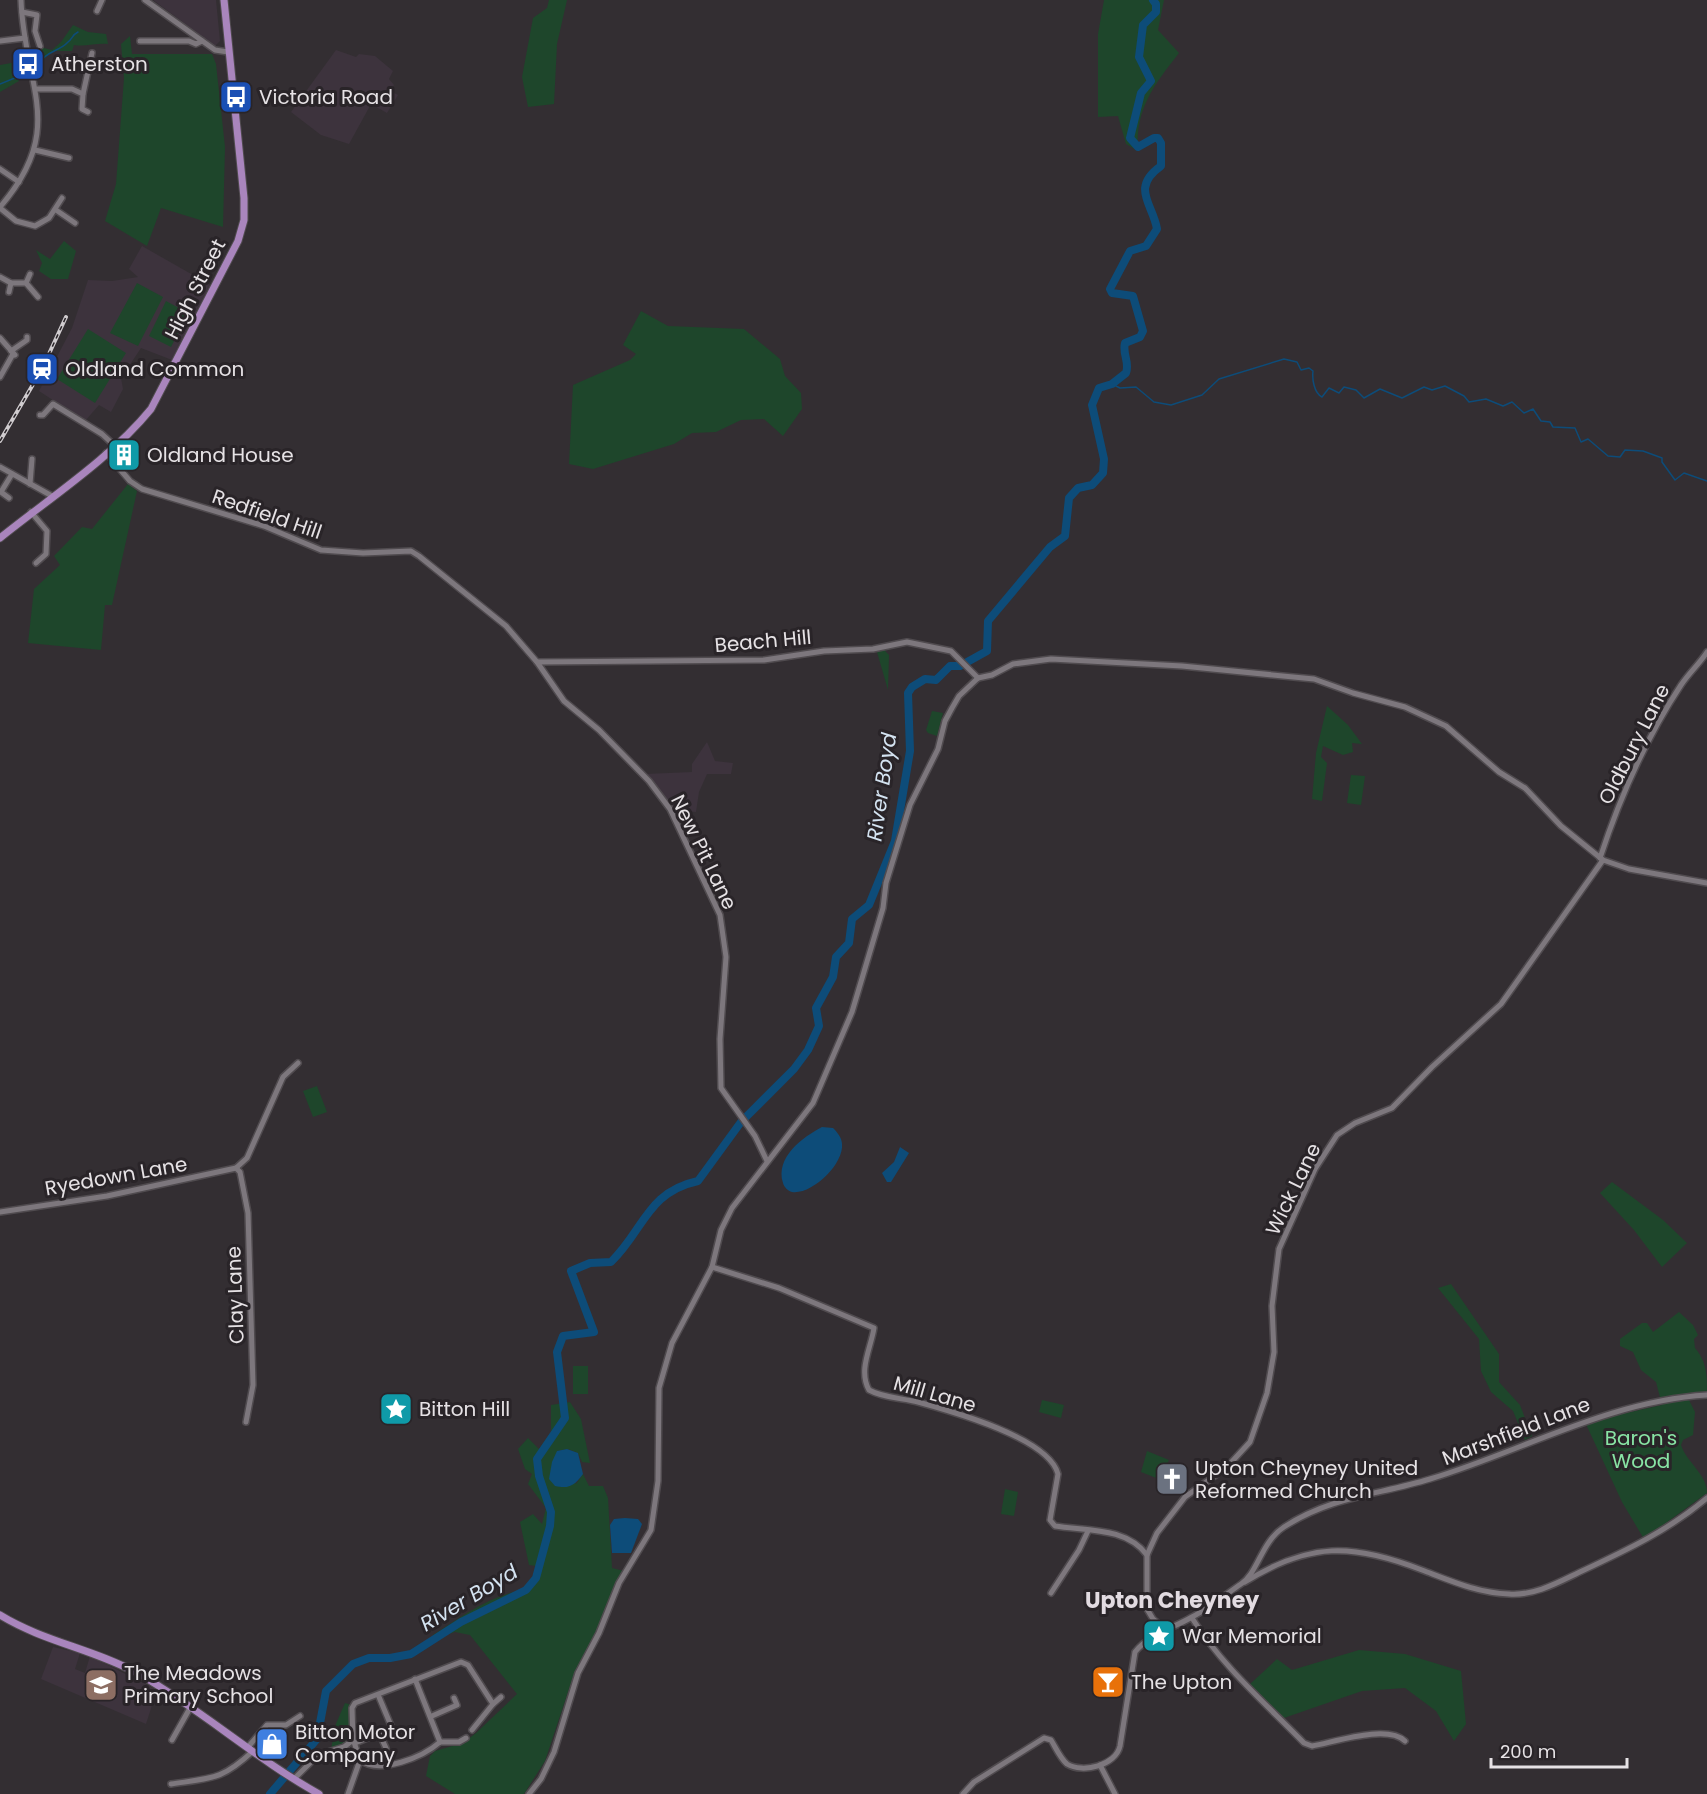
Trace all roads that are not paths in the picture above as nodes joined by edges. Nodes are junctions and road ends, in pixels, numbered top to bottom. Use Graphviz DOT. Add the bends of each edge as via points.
graph roads {
  1 [pos="21,0"];
  2 [pos="102,0"];
  3 [pos="145,0"];
  4 [pos="224,0"];
  5 [pos="97,11"];
  6 [pos="22,12"];
  7 [pos="25,38"];
  8 [pos="0,41"];
  9 [pos="140,41"];
  10 [pos="202,41"];
  11 [pos="40,46"];
  12 [pos="228,52"];
  13 [pos="92,53"];
  14 [pos="37,89"];
  15 [pos="89,89"];
  16 [pos="83,94"];
  17 [pos="83,110"];
  18 [pos="35,150"];
  19 [pos="69,158"];
  20 [pos="0,169"];
  21 [pos="19,182"];
  22 [pos="62,198"];
  23 [pos="0,207"];
  24 [pos="56,210"];
  25 [pos="75,223"];
  26 [pos="30,274"];
  27 [pos="0,277"];
  28 [pos="11,283"];
  29 [pos="26,283"];
  30 [pos="9,292"];
  31 [pos="38,297"];
  32 [pos="0,338"];
  33 [pos="27,338"];
  34 [pos="13,353"];
  35 [pos="0,377"];
  36 [pos="40,415"];
  37 [pos="115,446"];
  38 [pos="106,453"];
  39 [pos="32,459"];
  40 [pos="0,467"];
  41 [pos="12,474"];
  42 [pos="30,484"];
  43 [pos="52,496"];
  44 [pos="9,498"];
  45 [pos="31,512"];
  46 [pos="1,537"];
  47 [pos="36,562"];
  48 [pos="1707,652"];
  49 [pos="537,662"];
  50 [pos="978,678"];
  51 [pos="1601,859"];
  52 [pos="1707,883"];
  53 [pos="298,1063"];
  54 [pos="767,1161"];
  55 [pos="237,1168"];
  56 [pos="0,1212"];
  57 [pos="712,1267"];
  58 [pos="1707,1395"];
  59 [pos="246,1422"];
  60 [pos="1707,1498"];
  61 [pos="1088,1531"];
  62 [pos="1147,1555"];
  63 [pos="1244,1582"];
  64 [pos="1051,1593"];
  65 [pos="0,1615"];
  66 [pos="1192,1618"];
  67 [pos="1165,1629"];
  68 [pos="415,1679"];
  69 [pos="379,1697"];
  70 [pos="501,1697"];
  71 [pos="454,1698"];
  72 [pos="493,1704"];
  73 [pos="190,1708"];
  74 [pos="300,1716"];
  75 [pos="432,1716"];
  76 [pos="472,1730"];
  77 [pos="379,1733"];
  78 [pos="466,1738"];
  79 [pos="172,1740"];
  80 [pos="1405,1741"];
  81 [pos="354,1742"];
  82 [pos="440,1742"];
  83 [pos="386,1748"];
  84 [pos="250,1749"];
  85 [pos="360,1760"];
  86 [pos="1100,1765"];
  87 [pos="293,1778"];
  88 [pos="171,1784"];
  89 [pos="319,1794"];
  90 [pos="348,1794"];
  91 [pos="529,1794"];
  92 [pos="963,1794"];
  93 [pos="1115,1794"];
  1 -- 6 [label="street"];
  2 -- 5 [label="street"];
  3 -- 10 [label="street"];
  4 -- 12 [label="main road, High Street"];
  6 -- 7 [label="street"];
  6 -- 11 [label="street" via="37,15 35,31"];
  7 -- 8 [label="street"];
  7 -- 14 [label="street"];
  9 -- 10 [label="street"];
  10 -- 12 [label="street" via="215,50"];
  12 -- 37 [label="main road, High Street" via="243,186 241,231 219,283 151,409"];
  13 -- 16 [label="street" via="94,61"];
  14 -- 16 [label="street" via="65,88"];
  14 -- 18 [label="street" via="40,116"];
  15 -- 16 [label="street"];
  16 -- 17 [label="street"];
  18 -- 19 [label="street"];
  18 -- 21 [label="street"];
  20 -- 21 [label="street"];
  21 -- 23 [label="street"];
  22 -- 24 [label="street"];
  23 -- 24 [label="street" via="26,226 42,224"];
  24 -- 25 [label="street"];
  26 -- 29 [label="street"];
  27 -- 28 [label="street"];
  28 -- 29 [label="street"];
  28 -- 30 [label="street"];
  29 -- 31 [label="street"];
  32 -- 34 [label="street"];
  33 -- 34 [label="street"];
  34 -- 35 [label="street"];
  36 -- 37 [label="street" via="53,404"];
  37 -- 38 [label="main road, High Street"];
  38 -- 43 [label="main road, High Street"];
  38 -- 49 [label="street, Redfield Hill" via="129,481 142,489 264,526 302,544 342,552 411,551 506,626"];
  39 -- 42 [label="street"];
  40 -- 41 [label="street"];
  41 -- 42 [label="street"];
  41 -- 44 [label="street" via="1,492"];
  42 -- 43 [label="street"];
  43 -- 45 [label="main road, High Street"];
  45 -- 46 [label="main road, High Street"];
  45 -- 47 [label="street" via="47,531 46,554"];
  48 -- 51 [label="street, Oldbury Lane" via="1649,740 1616,810"];
  49 -- 50 [label="street, Beach Hill" via="764,660 907,642 951,651"];
  49 -- 54 [label="street, New Pit Lane" via="564,701 610,741 670,809 720,915 726,957 719,1074 723,1096 747,1124"];
  50 -- 51 [label="street" via="1013,664 1051,659 1314,679 1405,707 1446,726 1499,772 1525,788 1561,826"];
  50 -- 54 [label="street" via="951,708 938,749 910,805 852,1012 813,1103"];
  51 -- 52 [label="street"];
  51 -- 62 [label="street, Wick Lane" via="1501,1004 1392,1108 1337,1135 1302,1196 1280,1249 1272,1306 1274,1352 1267,1394 1250,1442 1227,1467 1185,1497 1157,1533"];
  53 -- 55 [label="street" via="283,1077 247,1158"];
  54 -- 57 [label="street" via="724,1222"];
  55 -- 56 [label="street, Ryedown Lane" via="107,1196"];
  55 -- 59 [label="street, Clay Lane" via="248,1213 253,1385"];
  57 -- 61 [label="street, Mill Lane" via="779,1288 874,1328 865,1361 868,1390 1009,1433 1047,1456 1058,1474 1050,1520 1055,1526"];
  57 -- 91 [label="street" via="672,1343 660,1377 658,1481 651,1530 619,1582 578,1673 550,1761"];
  58 -- 63 [label="street, Marshfield Lane" via="1606,1414 1429,1480 1382,1489 1312,1512 1270,1539"];
  60 -- 63 [label="street" via="1652,1538 1533,1592 1484,1592 1410,1565 1330,1550 1287,1558"];
  61 -- 62 [label="street, Mill Lane" via="1129,1538"];
  61 -- 64 [label="street"];
  62 -- 67 [label="street, Wick Lane" via="1147,1609"];
  63 -- 66 [label="street, Marshfield Lane"];
  65 -- 73 [label="main road" via="39,1636 118,1663"];
  66 -- 67 [label="street, Marshfield Lane"];
  66 -- 80 [label="street" via="1229,1668 1304,1743 1312,1746 1377,1734 1396,1735"];
  67 -- 86 [label="street, Marshfield Lane" via="1135,1652 1119,1751"];
  68 -- 72 [label="street" via="465,1662"];
  68 -- 75 [label="street"];
  68 -- 81 [label="street" via="355,1703"];
  69 -- 77 [label="street" via="392,1728"];
  70 -- 72 [label="street"];
  71 -- 75 [label="street" via="457,1705"];
  72 -- 76 [label="street"];
  73 -- 79 [label="street"];
  73 -- 84 [label="main road"];
  74 -- 84 [label="street" via="286,1725 267,1725"];
  75 -- 82 [label="street"];
  77 -- 81 [label="street"];
  77 -- 83 [label="street"];
  78 -- 82 [label="street"];
  81 -- 85 [label="street"];
  81 -- 87 [label="street" via="318,1755"];
  82 -- 85 [label="street" via="429,1751 385,1767"];
  84 -- 87 [label="main road"];
  84 -- 88 [label="street" via="232,1770"];
  85 -- 90 [label="street"];
  86 -- 92 [label="street" via="1074,1767 1062,1758 1051,1740 1044,1738 974,1782"];
  86 -- 93 [label="street"];
  87 -- 89 [label="main road"];
}
